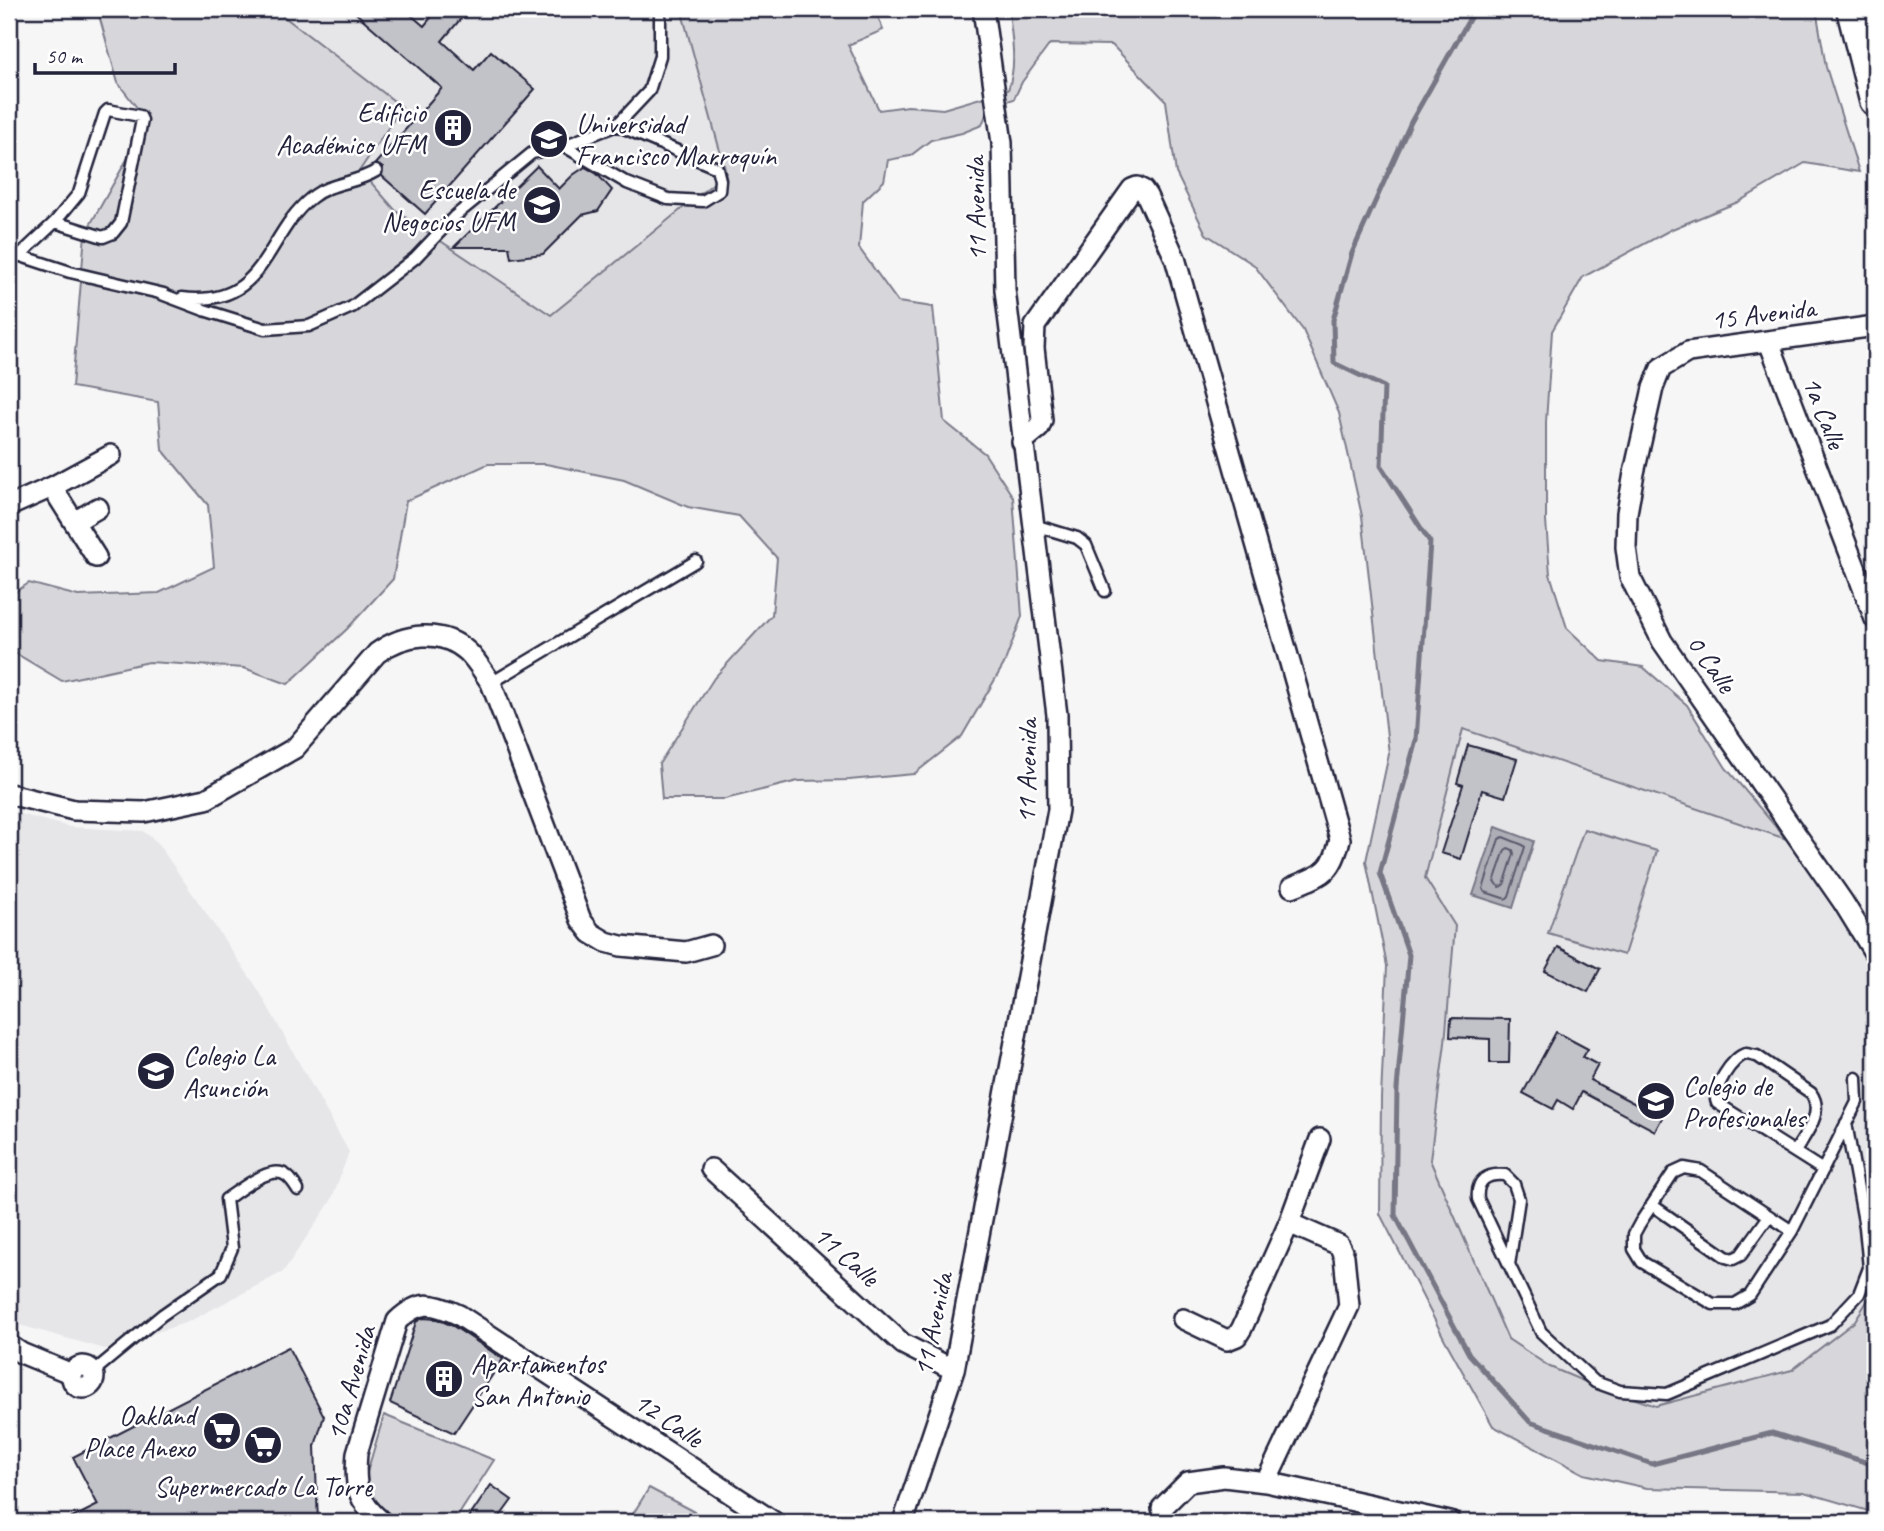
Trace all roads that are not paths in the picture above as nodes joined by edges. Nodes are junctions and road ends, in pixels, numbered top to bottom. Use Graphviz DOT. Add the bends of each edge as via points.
graph roads {
  1 [pos="660,9"];
  2 [pos="983,9"];
  3 [pos="1852,9"];
  4 [pos="1875,100"];
  5 [pos="617,125"];
  6 [pos="564,146"];
  7 [pos="376,171"];
  8 [pos="55,222"];
  9 [pos="14,254"];
  10 [pos="159,293"];
  11 [pos="1875,326"];
  12 [pos="1769,342"];
  13 [pos="1661,368"];
  14 [pos="1022,442"];
  15 [pos="111,455"];
  16 [pos="52,487"];
  17 [pos="9,506"];
  18 [pos="98,508"];
  19 [pos="74,522"];
  20 [pos="1034,525"];
  21 [pos="96,557"];
  22 [pos="696,561"];
  23 [pos="1105,591"];
  24 [pos="1875,619"];
  25 [pos="491,683"];
  26 [pos="9,794"];
  27 [pos="1292,887"];
  28 [pos="711,945"];
  29 [pos="1875,954"];
  30 [pos="1856,1078"];
  31 [pos="1846,1123"];
  32 [pos="1320,1139"];
  33 [pos="1794,1152"];
  34 [pos="711,1169"];
  35 [pos="1823,1170"];
  36 [pos="298,1190"];
  37 [pos="1652,1205"];
  38 [pos="1769,1216"];
  39 [pos="1289,1223"];
  40 [pos="1792,1231"];
  41 [pos="1509,1265"];
  42 [pos="424,1304"];
  43 [pos="1183,1319"];
  44 [pos="9,1345"];
  45 [pos="954,1370"];
  46 [pos="93,1372"];
  47 [pos="1266,1482"];
  48 [pos="1162,1508"];
  49 [pos="383,1522"];
  50 [pos="774,1522"];
  51 [pos="903,1522"];
  52 [pos="1450,1522"];
  1 -- 5 [label="lane" via="660,56 649,91"];
  2 -- 14 [label="street, 11 Avenida" via="1002,143 1005,290"];
  3 -- 4 [label="main road"];
  5 -- 6 [label="lane"];
  5 -- 6 [label="lane" via="716,168 719,191 703,201 668,199 627,183"];
  6 -- 10 [label="lane" via="532,153 455,216 415,258 352,307 309,326 265,329"];
  7 -- 10 [label="lane" via="314,195 295,215 262,266 235,289 198,299"];
  8 -- 8 [label="lane" via="103,237 121,223 142,120 137,114 105,113 79,193"];
  8 -- 9 [label="lane"];
  9 -- 10 [label="lane"];
  11 -- 12 [label="street, 15 Avenida"];
  12 -- 13 [label="street, 15 Avenida" via="1688,352"];
  12 -- 24 [label="street, 1a Calle"];
  13 -- 29 [label="street, 0 Calle" via="1627,513 1630,577 1662,641"];
  14 -- 20 [label="street, 11 Avenida"];
  14 -- 27 [label="street" via="1039,429 1042,420 1035,326 1137,187 1147,196 1175,258 1340,839 1336,858 1324,874"];
  15 -- 16 [label="street"];
  16 -- 17 [label="street"];
  16 -- 19 [label="street"];
  18 -- 19 [label="street"];
  19 -- 21 [label="street"];
  20 -- 23 [label="lane" via="1086,544"];
  20 -- 45 [label="street, 11 Avenida" via="1057,715 1058,810"];
  22 -- 25 [label="lane"];
  25 -- 26 [label="street" via="470,653 459,646 435,637 410,637 377,653 295,748 206,799 144,812 74,810"];
  25 -- 28 [label="street" via="581,920 592,933 621,946 686,952"];
  30 -- 31 [label="lane" via="1857,1102"];
  31 -- 35 [label="lane"];
  31 -- 41 [label="lane" via="1866,1227 1869,1268 1859,1294 1830,1325 1667,1394 1620,1391 1595,1382 1541,1332"];
  32 -- 39 [label="street"];
  33 -- 33 [label="lane" via="1717,1103 1715,1090 1737,1058 1757,1056 1816,1101 1817,1112"];
  33 -- 35 [label="lane"];
  34 -- 45 [label="street, 11 Calle" via="904,1344"];
  35 -- 40 [label="lane"];
  36 -- 46 [label="lane" via="286,1175 269,1172 226,1199 232,1248 220,1274"];
  37 -- 38 [label="lane" via="1673,1173 1684,1168 1701,1171"];
  37 -- 38 [label="lane" via="1733,1259 1741,1255"];
  37 -- 40 [label="lane" via="1634,1234 1638,1256 1713,1304 1735,1304 1750,1295"];
  38 -- 40 [label="lane"];
  39 -- 43 [label="street" via="1237,1336 1227,1340"];
  39 -- 47 [label="street" via="1339,1245 1345,1256 1349,1306"];
  41 -- 41 [label="lane" via="1476,1188 1481,1179 1493,1174 1505,1175 1519,1199"];
  42 -- 49 [label="street, 10a Avenida" via="409,1309 397,1321 357,1453 358,1493 368,1510"];
  42 -- 50 [label="street, 12 Calle" via="440,1305 458,1315"];
  44 -- 46 [label="street" via="72,1374 81,1366"];
  45 -- 51 [label="street, 11 Avenida"];
  47 -- 48 [label="street" via="1224,1477 1188,1482"];
  47 -- 52 [label="street"];
}
